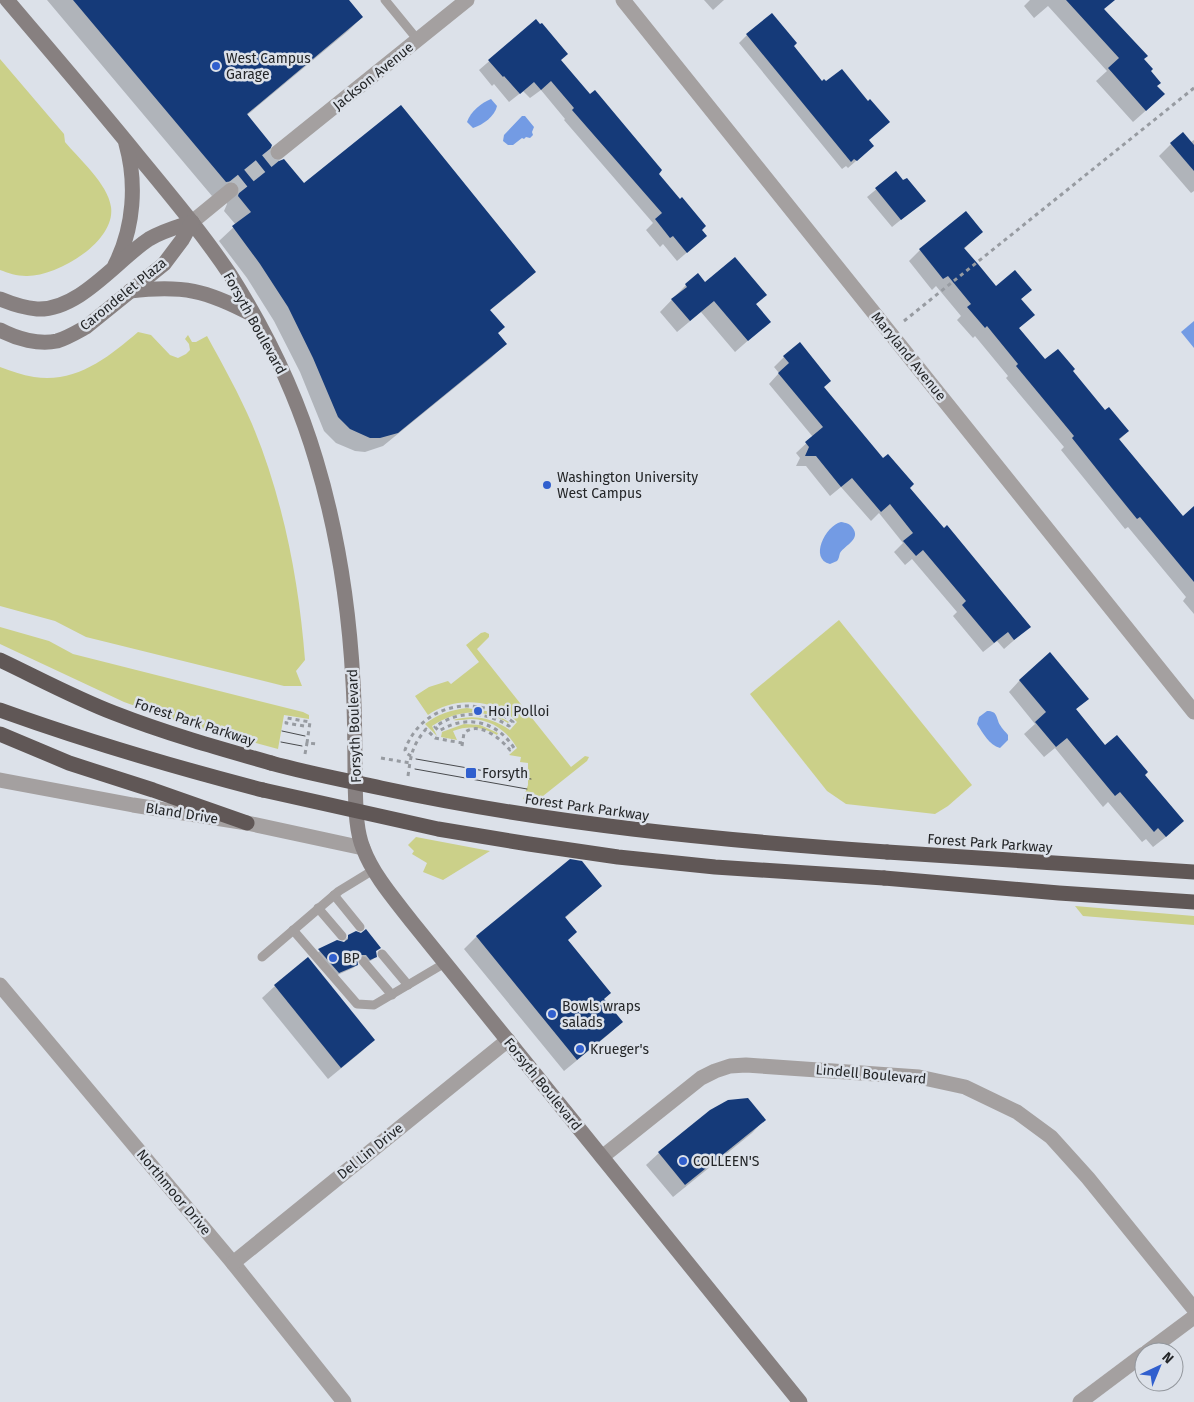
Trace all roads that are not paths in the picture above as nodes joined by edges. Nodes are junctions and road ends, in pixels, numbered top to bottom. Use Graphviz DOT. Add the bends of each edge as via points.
graph roads {
  1 [pos="6,0"];
  2 [pos="385,0"];
  3 [pos="467,0"];
  4 [pos="623,0"];
  5 [pos="417,40"];
  6 [pos="126,140"];
  7 [pos="278,152"];
  8 [pos="231,190"];
  9 [pos="192,222"];
  10 [pos="113,268"];
  11 [pos="130,292"];
  12 [pos="0,299"];
  13 [pos="253,315"];
  14 [pos="0,330"];
  15 [pos="0,660"];
  16 [pos="0,710"];
  17 [pos="1194,712"];
  18 [pos="0,734"];
  19 [pos="0,780"];
  20 [pos="247,823"];
  21 [pos="363,848"];
  22 [pos="375,869"];
  23 [pos="1194,872"];
  24 [pos="334,895"];
  25 [pos="1194,902"];
  26 [pos="318,908"];
  27 [pos="360,927"];
  28 [pos="293,930"];
  29 [pos="342,936"];
  30 [pos="382,954"];
  31 [pos="262,956"];
  32 [pos="363,961"];
  33 [pos="445,963"];
  34 [pos="0,985"];
  35 [pos="408,985"];
  36 [pos="392,995"];
  37 [pos="508,1040"];
  38 [pos="602,1157"];
  39 [pos="233,1263"];
  40 [pos="1194,1309"];
  41 [pos="1194,1317"];
  42 [pos="1160,1342"];
  43 [pos="1134,1361"];
  44 [pos="344,1402"];
  45 [pos="800,1402"];
  46 [pos="1080,1402"];
  1 -- 6 [label="main road, Forsyth Boulevard"];
  2 -- 5 [label="lane"];
  3 -- 5 [label="street, Jackson Avenue"];
  4 -- 17 [label="street, Maryland Avenue"];
  5 -- 7 [label="street, Jackson Avenue"];
  6 -- 9 [label="main road, Forsyth Boulevard"];
  6 -- 10 [label="main road" via="132,176 131,216 124,245"];
  8 -- 9 [label="street"];
  9 -- 10 [label="main road, Carondelet Plaza" via="148,240"];
  9 -- 11 [label="main road, Carondelet Plaza" via="164,264"];
  9 -- 13 [label="main road, Forsyth Boulevard" via="232,278"];
  10 -- 12 [label="main road, Carondelet Plaza" via="74,298 57,306 38,309"];
  11 -- 13 [label="main road" via="162,288 194,290"];
  11 -- 14 [label="main road, Carondelet Plaza" via="86,326 57,341 22,339"];
  13 -- 21 [label="main road, Forsyth Boulevard" via="275,354 295,402 330,509 348,607 356,798"];
  15 -- 23 [label="highway, Forest Park Parkway, bridge" via="112,712 213,747 301,771 451,803 566,822 708,838"];
  16 -- 25 [label="highway, bridge" via="91,741 263,790 438,829 528,844 715,867"];
  18 -- 20 [label="highway" via="69,763"];
  19 -- 20 [label="street, Bland Drive"];
  20 -- 21 [label="street, Bland Drive"];
  21 -- 22 [label="main road, Forsyth Boulevard"];
  22 -- 24 [label="lane"];
  22 -- 33 [label="main road, Forsyth Boulevard"];
  24 -- 26 [label="lane"];
  24 -- 27 [label="lane"];
  26 -- 28 [label="lane"];
  26 -- 29 [label="lane"];
  28 -- 31 [label="lane"];
  28 -- 36 [label="lane" via="357,1004 374,1005"];
  30 -- 35 [label="lane"];
  32 -- 36 [label="lane"];
  33 -- 35 [label="lane"];
  33 -- 37 [label="main road, Forsyth Boulevard"];
  34 -- 39 [label="street, Northmoor Drive"];
  35 -- 36 [label="lane"];
  37 -- 38 [label="main road, Forsyth Boulevard"];
  37 -- 39 [label="street, Del Lin Drive"];
  38 -- 40 [label="street, Lindell Boulevard" via="690,1086 730,1066 919,1077 965,1087 1017,1112 1051,1138 1088,1178"];
  38 -- 45 [label="main road, Forsyth Boulevard"];
  39 -- 44 [label="street, Northmoor Drive"];
  41 -- 42 [label="street"];
  43 -- 46 [label="street"];
}
